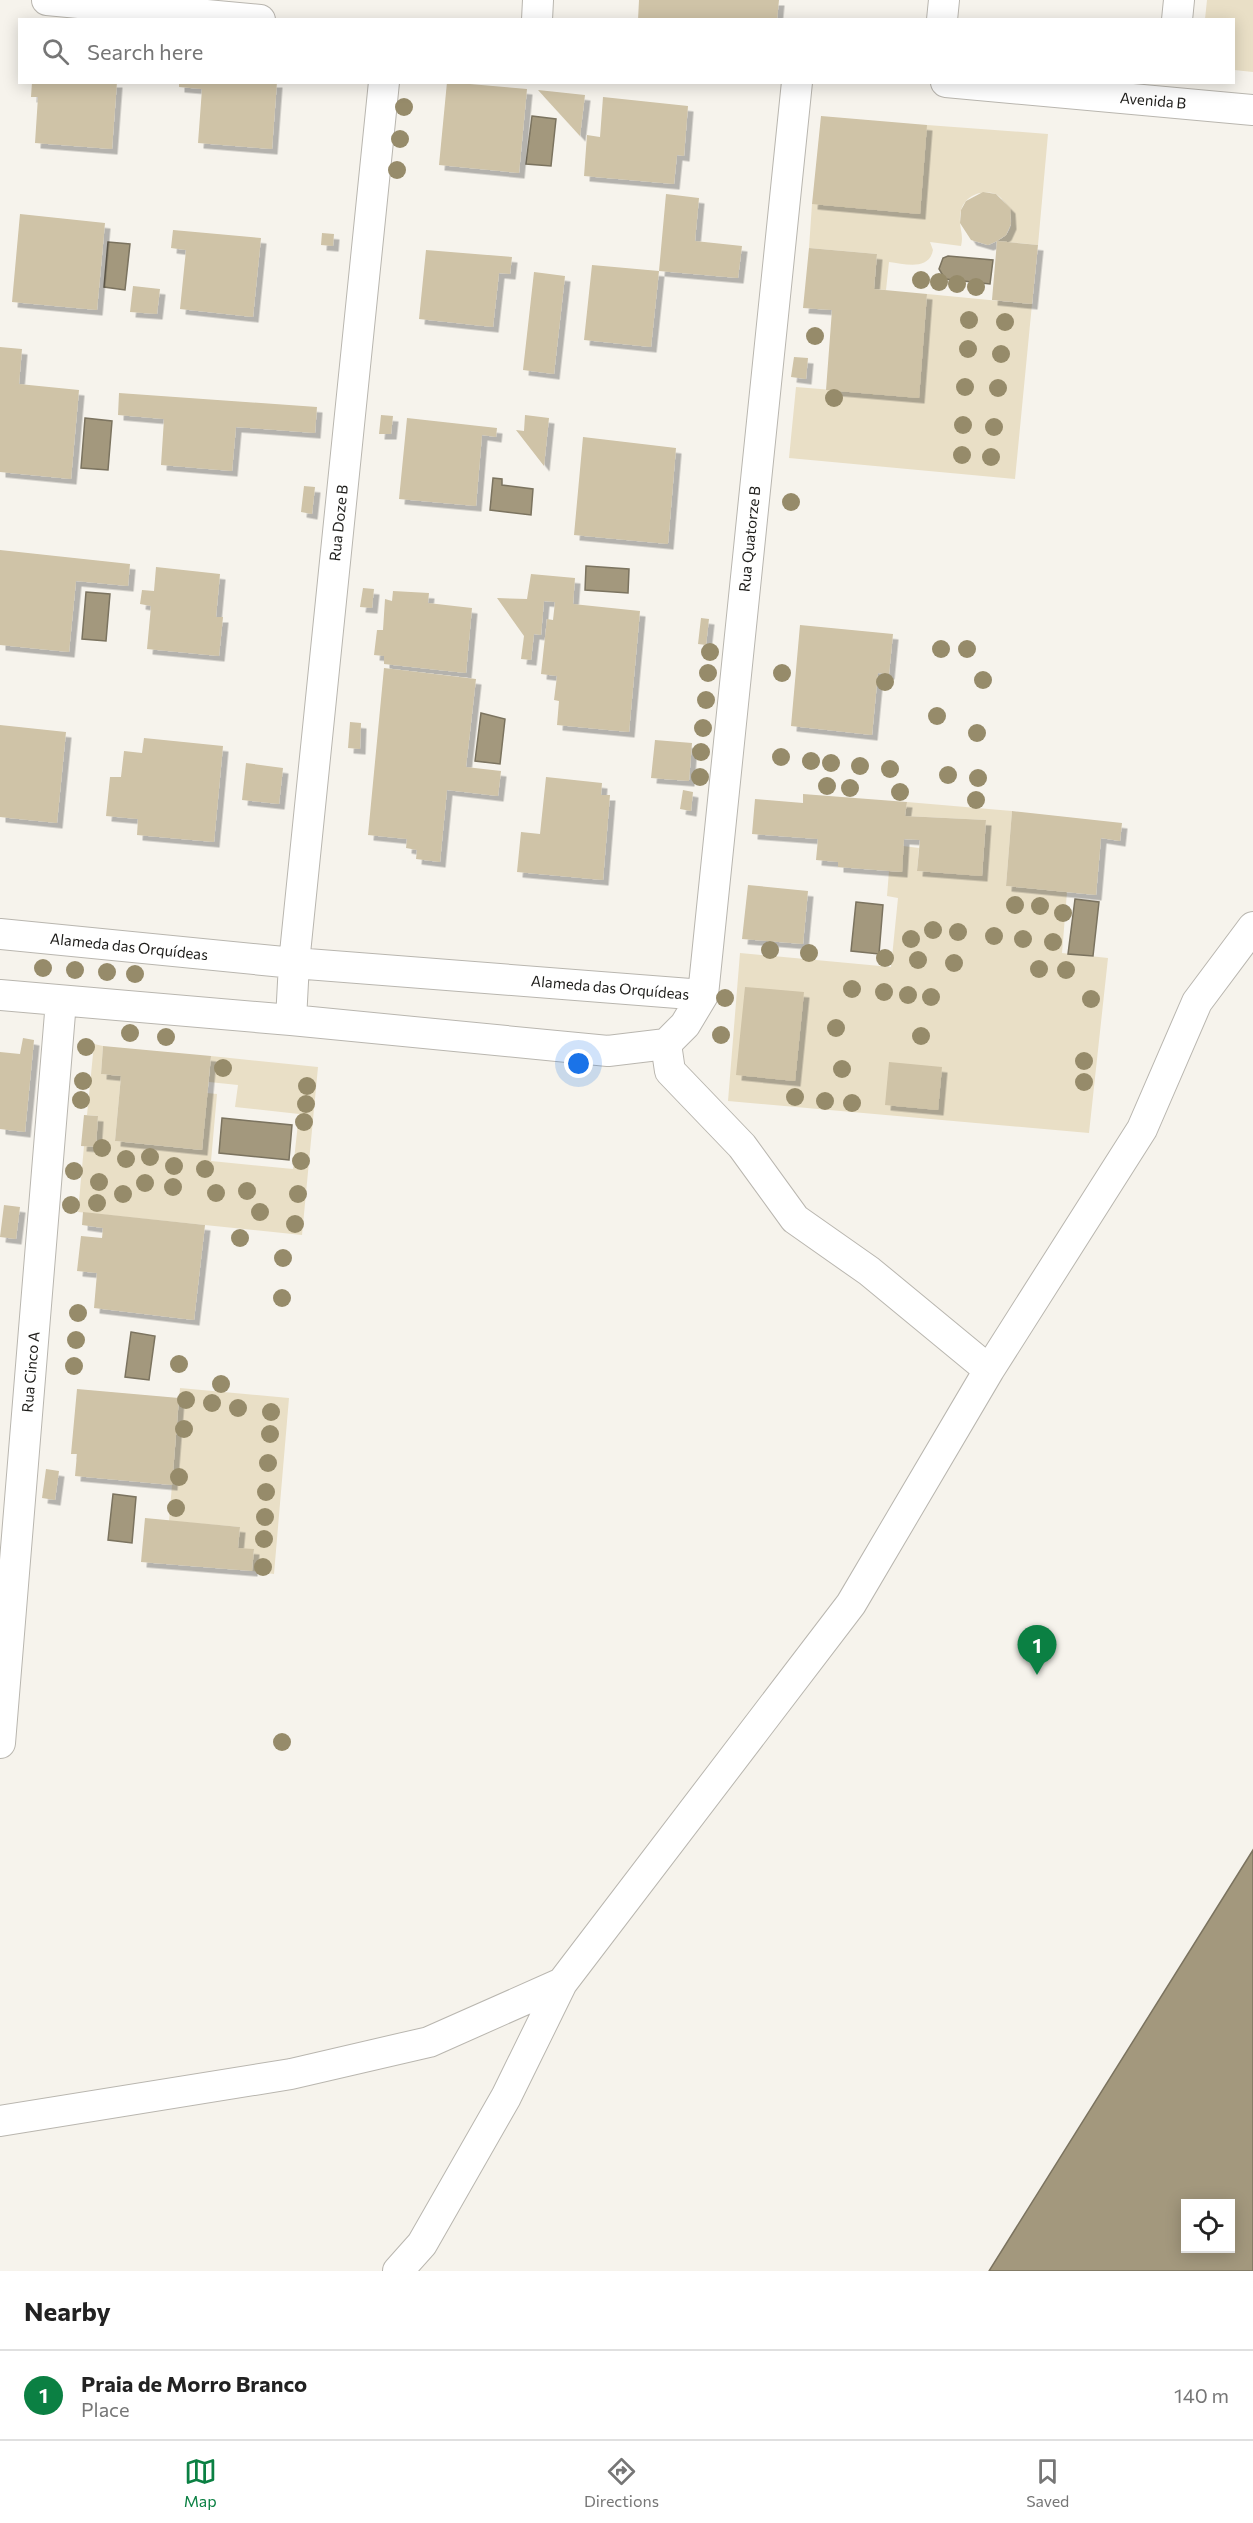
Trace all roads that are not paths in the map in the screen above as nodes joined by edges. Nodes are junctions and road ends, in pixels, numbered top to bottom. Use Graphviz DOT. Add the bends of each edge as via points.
graph roads {
  1 [pos="47,0"];
  2 [pos="538,0"];
  3 [pos="944,0"];
  4 [pos="1179,0"];
  5 [pos="122,3"];
  6 [pos="244,18"];
  7 [pos="537,18"];
  8 [pos="942,18"];
  9 [pos="1177,18"];
  10 [pos="384,84"];
  11 [pos="797,84"];
  12 [pos="987,84"];
  13 [pos="1171,93"];
  14 [pos="1253,111"];
  15 [pos="1253,927"];
  16 [pos="0,934"];
  17 [pos="294,963"];
  18 [pos="0,995"];
  19 [pos="703,995"];
  20 [pos="62,1001"];
  21 [pos="291,1020"];
  22 [pos="666,1044"];
  23 [pos="989,1370"];
  24 [pos="0,1743"];
  25 [pos="562,1983"];
  26 [pos="0,2121"];
  27 [pos="398,2271"];
  1 -- 5 [label="street"];
  2 -- 7 [label="street"];
  3 -- 8 [label="street"];
  4 -- 9 [label="street"];
  5 -- 6 [label="street"];
  10 -- 17 [label="street, Rua Doze B"];
  11 -- 19 [label="street, Rua Quatorze B"];
  12 -- 13 [label="street, Avenida B"];
  13 -- 14 [label="street, Avenida B"];
  15 -- 23 [label="street" via="1197,1002 1142,1129"];
  16 -- 17 [label="street, Alameda das Orquídeas"];
  17 -- 19 [label="street, Alameda das Orquídeas"];
  17 -- 21 [label="street"];
  18 -- 20 [label="street"];
  19 -- 22 [label="street, Alameda das Orquídeas" via="685,1025"];
  20 -- 21 [label="street"];
  20 -- 24 [label="street, Rua Cinco A"];
  21 -- 22 [label="street" via="608,1051"];
  22 -- 23 [label="street" via="670,1071 742,1146 795,1219 869,1271"];
  23 -- 25 [label="street" via="851,1604"];
  25 -- 26 [label="street" via="429,2042 291,2074"];
  25 -- 27 [label="street" via="506,2097 422,2244"];
}
